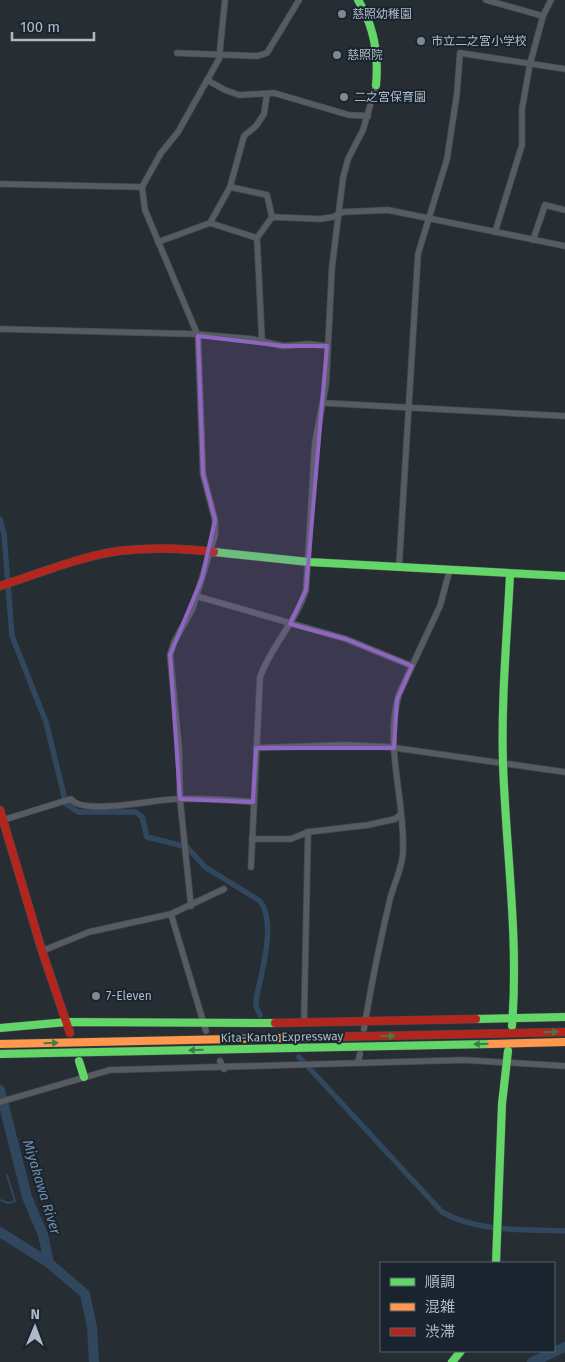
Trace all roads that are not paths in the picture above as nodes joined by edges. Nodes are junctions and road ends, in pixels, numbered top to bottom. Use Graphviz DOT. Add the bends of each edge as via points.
graph roads {
  1 [pos="225,0"];
  2 [pos="299,0"];
  3 [pos="358,0"];
  4 [pos="486,0"];
  5 [pos="551,0"];
  6 [pos="543,16"];
  7 [pos="177,54"];
  8 [pos="221,55"];
  9 [pos="530,64"];
  10 [pos="565,69"];
  11 [pos="207,80"];
  12 [pos="376,86"];
  13 [pos="268,94"];
  14 [pos="368,116"];
  15 [pos="0,184"];
  16 [pos="142,187"];
  17 [pos="230,187"];
  18 [pos="565,210"];
  19 [pos="339,214"];
  20 [pos="272,217"];
  21 [pos="428,219"];
  22 [pos="210,223"];
  23 [pos="495,232"];
  24 [pos="257,238"];
  25 [pos="533,240"];
  26 [pos="158,242"];
  27 [pos="565,246"];
  28 [pos="0,329"];
  29 [pos="198,336"];
  30 [pos="262,341"];
  31 [pos="327,346"];
  32 [pos="324,403"];
  33 [pos="409,408"];
  34 [pos="565,416"];
  35 [pos="209,550"];
  36 [pos="309,562"];
  37 [pos="399,567"];
  38 [pos="450,570"];
  39 [pos="510,574"];
  40 [pos="565,576"];
  41 [pos="5,585"];
  42 [pos="196,596"];
  43 [pos="290,624"];
  44 [pos="412,666"];
  45 [pos="256,748"];
  46 [pos="394,748"];
  47 [pos="503,763"];
  48 [pos="565,772"];
  49 [pos="180,799"];
  50 [pos="253,802"];
  51 [pos="0,810"];
  52 [pos="400,815"];
  53 [pos="3,820"];
  54 [pos="308,832"];
  55 [pos="252,839"];
  56 [pos="251,867"];
  57 [pos="224,889"];
  58 [pos="191,906"];
  59 [pos="171,914"];
  60 [pos="42,951"];
  61 [pos="565,1017"];
  62 [pos="512,1021"];
  63 [pos="67,1022"];
  64 [pos="304,1022"];
  65 [pos="365,1025"];
  66 [pos="205,1027"];
  67 [pos="0,1028"];
  68 [pos="565,1032"];
  69 [pos="70,1033"];
  70 [pos="565,1042"];
  71 [pos="1,1044"];
  72 [pos="508,1051"];
  73 [pos="1,1054"];
  74 [pos="360,1054"];
  75 [pos="79,1061"];
  76 [pos="220,1061"];
  77 [pos="358,1062"];
  78 [pos="506,1062"];
  79 [pos="565,1066"];
  80 [pos="224,1069"];
  81 [pos="84,1077"];
  82 [pos="0,1102"];
  83 [pos="496,1262"];
  84 [pos="460,1352"];
  85 [pos="452,1362"];
  1 -- 8 [label="street"];
  2 -- 8 [label="street" via="266,53 257,56"];
  3 -- 12 [label="main road" via="375,44"];
  4 -- 6 [label="street"];
  5 -- 6 [label="street"];
  6 -- 9 [label="street"];
  7 -- 8 [label="street"];
  8 -- 11 [label="street"];
  9 -- 10 [label="street"];
  9 -- 21 [label="street" via="460,52 446,159"];
  9 -- 23 [label="street" via="522,109 522,145"];
  11 -- 13 [label="street" via="239,95"];
  11 -- 16 [label="street"];
  12 -- 14 [label="street"];
  13 -- 14 [label="street" via="349,115"];
  13 -- 17 [label="street" via="264,114 244,136"];
  14 -- 19 [label="street" via="344,172"];
  15 -- 16 [label="street"];
  16 -- 26 [label="street" via="145,210"];
  17 -- 20 [label="street" via="267,195"];
  17 -- 22 [label="street"];
  18 -- 25 [label="street" via="545,205"];
  19 -- 20 [label="street" via="320,219"];
  19 -- 21 [label="street" via="388,210"];
  19 -- 31 [label="street"];
  20 -- 24 [label="street"];
  21 -- 23 [label="street"];
  21 -- 33 [label="street" via="418,254"];
  22 -- 24 [label="street"];
  22 -- 26 [label="street"];
  23 -- 25 [label="street"];
  24 -- 30 [label="street"];
  25 -- 27 [label="street"];
  26 -- 29 [label="street"];
  28 -- 29 [label="street"];
  29 -- 30 [label="street"];
  29 -- 35 [label="street" via="202,474 215,520"];
  30 -- 31 [label="street" via="283,346"];
  31 -- 32 [label="street"];
  32 -- 33 [label="street"];
  32 -- 36 [label="street" via="315,442"];
  33 -- 34 [label="street"];
  33 -- 37 [label="street"];
  35 -- 36 [label="main road"];
  35 -- 41 [label="main road" via="119,551"];
  35 -- 42 [label="street"];
  36 -- 37 [label="main road"];
  36 -- 43 [label="street" via="302,602"];
  37 -- 38 [label="main road"];
  38 -- 39 [label="main road"];
  38 -- 44 [label="street" via="440,606"];
  39 -- 40 [label="main road"];
  39 -- 47 [label="main road"];
  42 -- 43 [label="street"];
  42 -- 49 [label="street" via="170,655 179,739"];
  43 -- 44 [label="street" via="346,639"];
  43 -- 45 [label="street" via="260,677"];
  44 -- 46 [label="street" via="397,700"];
  45 -- 46 [label="street" via="369,745"];
  45 -- 50 [label="street"];
  46 -- 47 [label="street"];
  46 -- 52 [label="street" via="401,792"];
  47 -- 48 [label="street"];
  47 -- 62 [label="main road" via="515,988"];
  49 -- 50 [label="street"];
  49 -- 53 [label="street" via="100,806 78,805 71,799"];
  49 -- 58 [label="street"];
  50 -- 55 [label="street"];
  51 -- 53 [label="main road"];
  52 -- 54 [label="street" via="368,825"];
  52 -- 65 [label="street" via="403,856 390,897"];
  53 -- 60 [label="main road"];
  54 -- 55 [label="street" via="291,839"];
  54 -- 64 [label="street"];
  55 -- 56 [label="street"];
  57 -- 58 [label="street"];
  58 -- 59 [label="street"];
  59 -- 60 [label="street" via="89,932"];
  59 -- 66 [label="street"];
  60 -- 63 [label="main road"];
  61 -- 62 [label="main road"];
  62 -- 65 [label="main road"];
  63 -- 66 [label="main road"];
  63 -- 67 [label="main road"];
  63 -- 69 [label="main road"];
  64 -- 65 [label="main road"];
  64 -- 66 [label="main road"];
  71 -- 68 [label="main road, Kita-Kanto Expressway, one-way"];
  70 -- 73 [label="main road, Kita-Kanto Expressway, one-way"];
  72 -- 78 [label="main road"];
  74 -- 77 [label="street"];
  75 -- 81 [label="main road"];
  76 -- 80 [label="street"];
  77 -- 78 [label="street"];
  77 -- 80 [label="street"];
  78 -- 79 [label="street"];
  78 -- 83 [label="main road"];
  80 -- 81 [label="street" via="110,1070"];
  81 -- 82 [label="street"];
  84 -- 85 [label="main road"];
}
